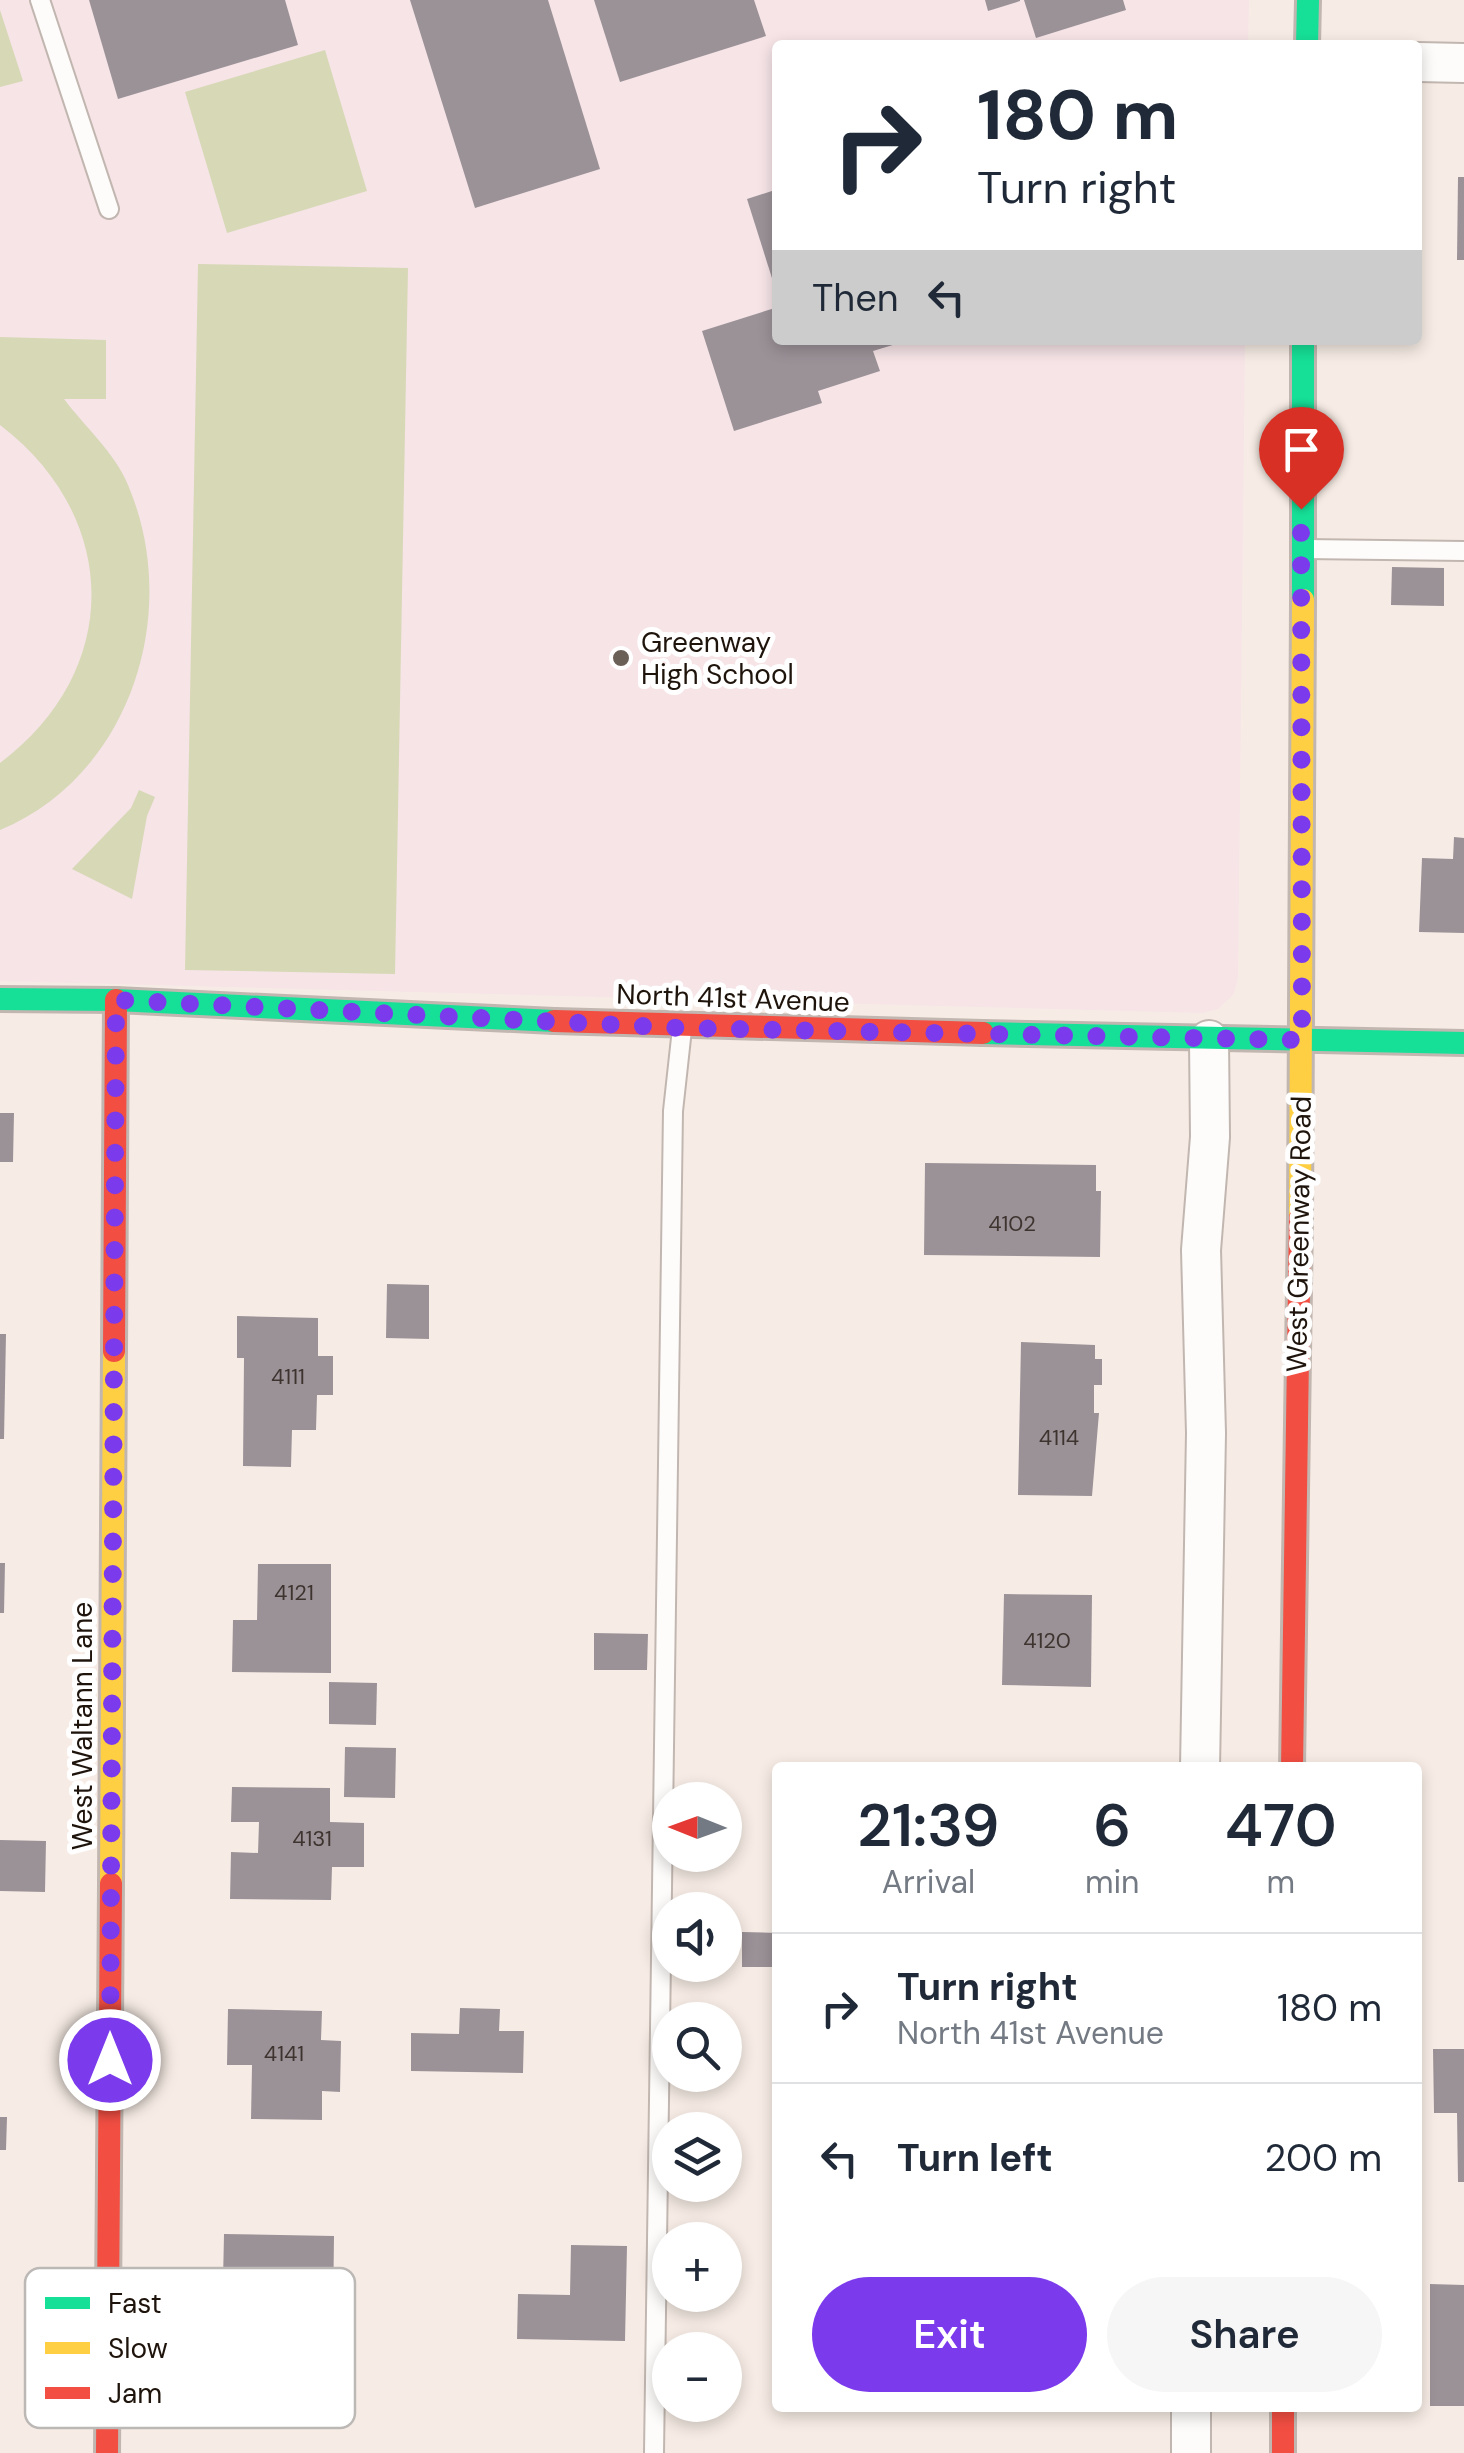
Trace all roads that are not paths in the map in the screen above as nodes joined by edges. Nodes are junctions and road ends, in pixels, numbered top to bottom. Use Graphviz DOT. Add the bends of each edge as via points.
graph roads {
  1 [pos="40,0"];
  2 [pos="1308,0"];
  3 [pos="1307,40"];
  4 [pos="1422,62"];
  5 [pos="1464,64"];
  6 [pos="109,209"];
  7 [pos="1303,345"];
  8 [pos="1301,549"];
  9 [pos="1464,551"];
  10 [pos="0,999"];
  11 [pos="116,1000"];
  12 [pos="682,1028"];
  13 [pos="1209,1040"];
  14 [pos="1302,1040"];
  15 [pos="1464,1043"];
  16 [pos="1200,1762"];
  17 [pos="1292,1762"];
  18 [pos="108,2268"];
  19 [pos="1191,2412"];
  20 [pos="1283,2412"];
  21 [pos="107,2428"];
  22 [pos="107,2453"];
  23 [pos="654,2453"];
  24 [pos="1191,2453"];
  25 [pos="1282,2453"];
  1 -- 6 [label="lane"];
  2 -- 3 [label="street"];
  4 -- 5 [label="street"];
  7 -- 8 [label="street, West Greenway Road"];
  8 -- 9 [label="lane"];
  8 -- 14 [label="street, West Greenway Road"];
  10 -- 11 [label="street, North 41st Avenue"];
  11 -- 12 [label="street, North 41st Avenue"];
  11 -- 18 [label="street, West Waltann Lane"];
  12 -- 13 [label="street, North 41st Avenue"];
  12 -- 23 [label="lane" via="672,1111"];
  13 -- 14 [label="street, North 41st Avenue"];
  13 -- 16 [label="street" via="1201,1250 1206,1433"];
  14 -- 15 [label="street, North 41st Avenue"];
  14 -- 17 [label="street, West Greenway Road"];
  19 -- 24 [label="street"];
  20 -- 25 [label="street"];
  21 -- 22 [label="street, West Waltann Lane"];
}
